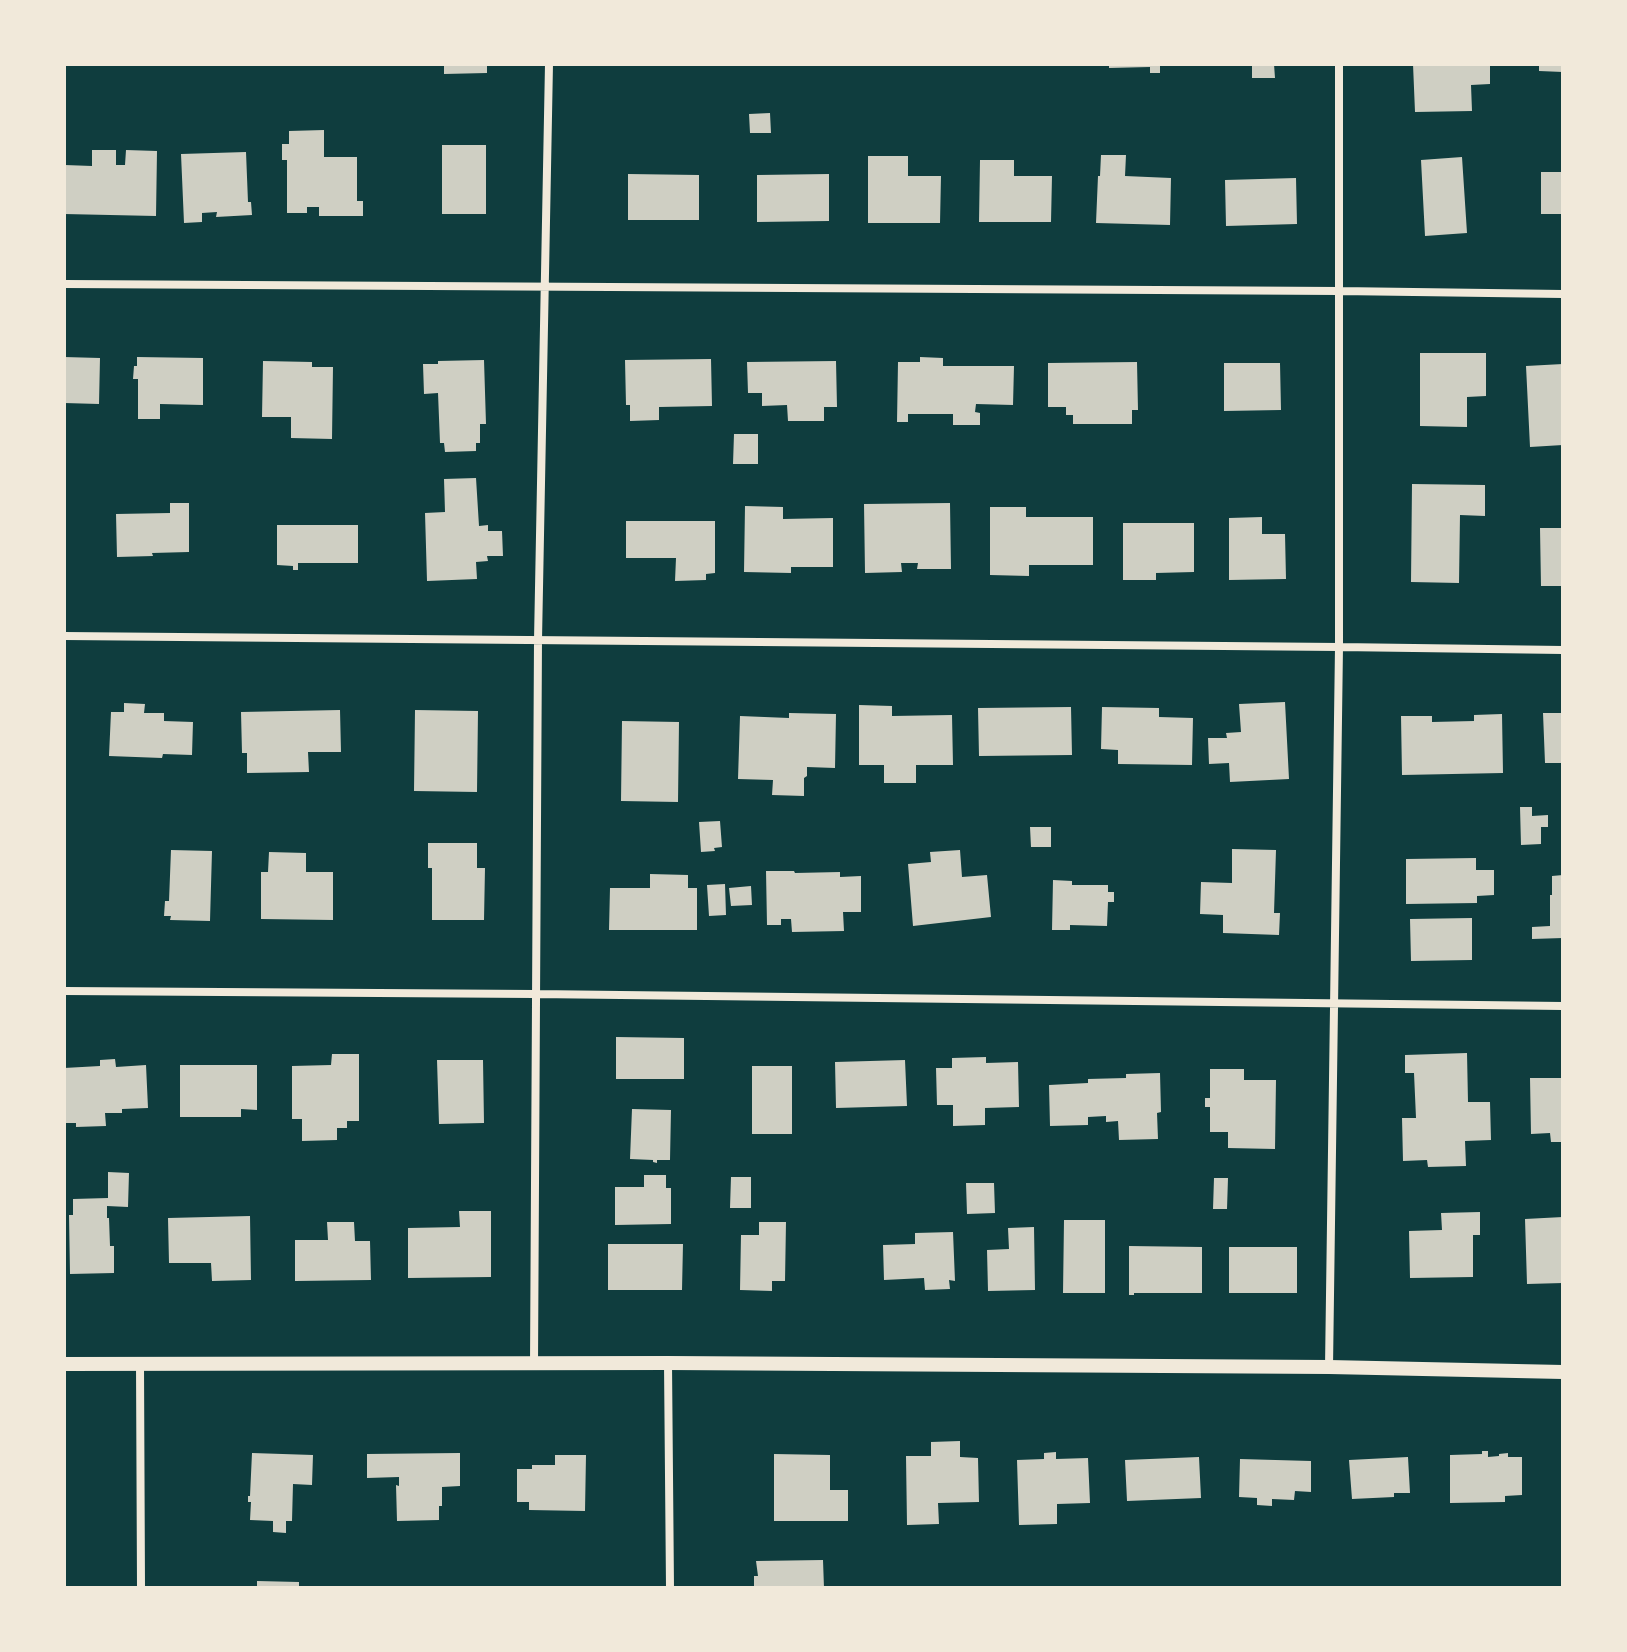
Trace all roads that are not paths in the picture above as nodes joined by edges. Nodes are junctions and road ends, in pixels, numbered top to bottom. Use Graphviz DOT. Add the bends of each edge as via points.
graph roads {
  1 [pos="549,64"];
  2 [pos="1339,64"];
  3 [pos="64,284"];
  4 [pos="546,286"];
  5 [pos="1339,291"];
  6 [pos="1563,294"];
  7 [pos="64,636"];
  8 [pos="538,640"];
  9 [pos="1339,647"];
  10 [pos="1563,650"];
  11 [pos="64,991"];
  12 [pos="535,994"];
  13 [pos="1334,1003"];
  14 [pos="1563,1006"];
  15 [pos="534,1363"];
  16 [pos="668,1363"];
  17 [pos="64,1364"];
  18 [pos="140,1364"];
  19 [pos="1329,1367"];
  20 [pos="1563,1372"];
  21 [pos="141,1588"];
  22 [pos="670,1588"];
  1 -- 4 [label="street"];
  2 -- 5 [label="street"];
  3 -- 4 [label="street"];
  4 -- 5 [label="street"];
  4 -- 8 [label="street"];
  5 -- 6 [label="street"];
  5 -- 9 [label="street"];
  7 -- 8 [label="street"];
  8 -- 9 [label="street"];
  8 -- 12 [label="street"];
  9 -- 10 [label="street"];
  9 -- 13 [label="street"];
  11 -- 12 [label="street"];
  12 -- 13 [label="street"];
  12 -- 15 [label="street"];
  13 -- 14 [label="street"];
  13 -- 19 [label="street"];
  15 -- 16 [label="street"];
  15 -- 18 [label="street"];
  16 -- 19 [label="street"];
  16 -- 22 [label="street"];
  17 -- 18 [label="street"];
  18 -- 21 [label="street"];
  19 -- 20 [label="street"];
}
